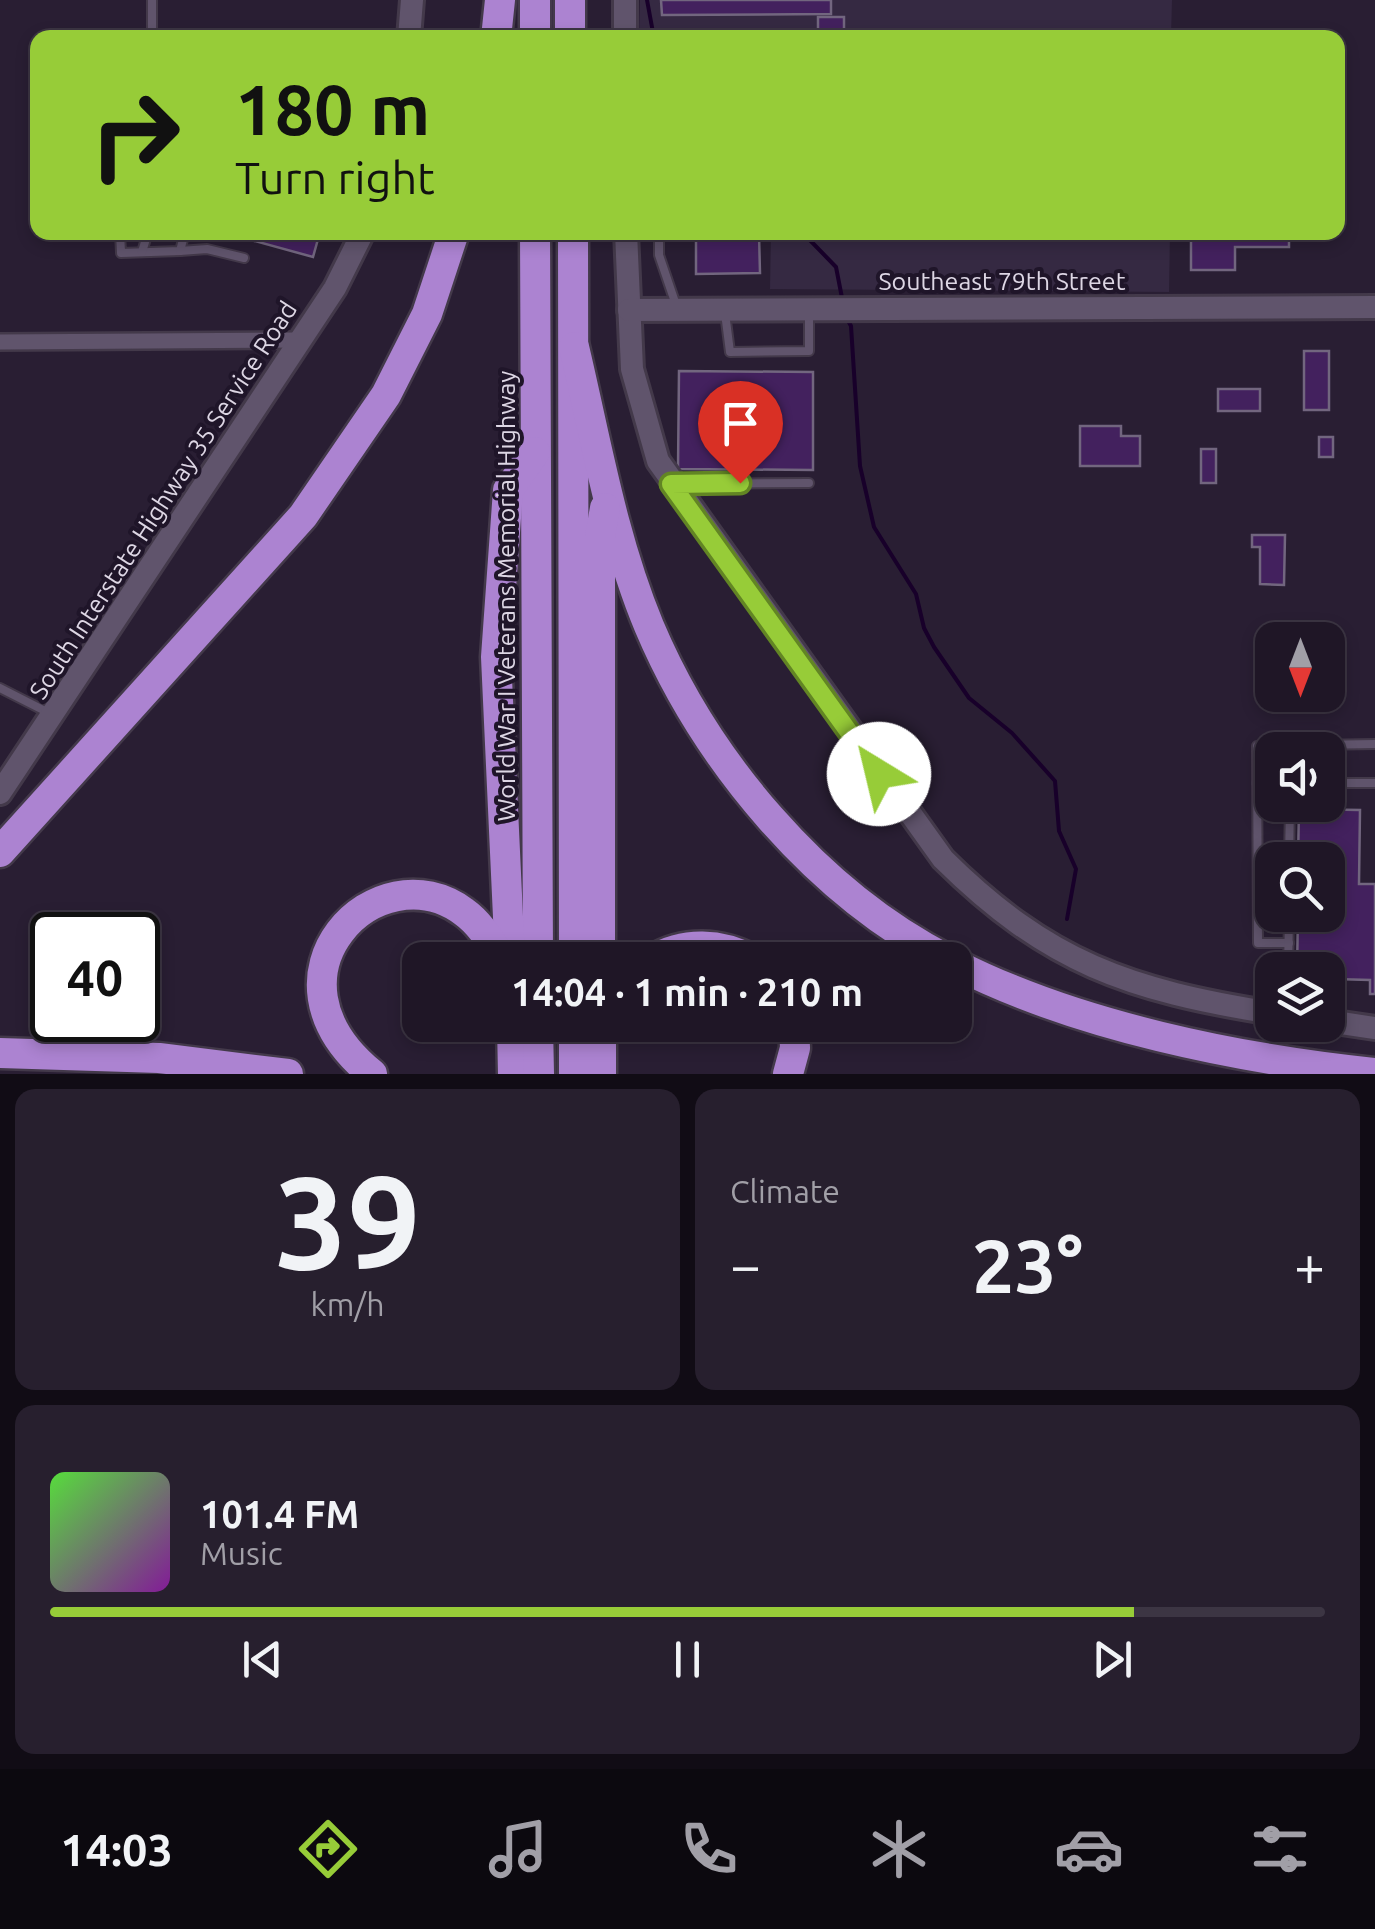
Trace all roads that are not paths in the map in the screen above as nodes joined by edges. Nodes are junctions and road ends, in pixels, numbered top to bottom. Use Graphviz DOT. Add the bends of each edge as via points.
graph roads {
  1 [pos="152,0"];
  2 [pos="412,0"];
  3 [pos="500,0"];
  4 [pos="536,0"];
  5 [pos="570,0"];
  6 [pos="625,0"];
  7 [pos="152,30"];
  8 [pos="410,30"];
  9 [pos="497,30"];
  10 [pos="536,30"];
  11 [pos="570,30"];
  12 [pos="624,30"];
  13 [pos="120,240"];
  14 [pos="146,240"];
  15 [pos="183,240"];
  16 [pos="358,240"];
  17 [pos="451,240"];
  18 [pos="535,240"];
  19 [pos="573,240"];
  20 [pos="626,240"];
  21 [pos="660,240"];
  22 [pos="180,251"];
  23 [pos="142,252"];
  24 [pos="244,258"];
  25 [pos="1375,307"];
  26 [pos="809,309"];
  27 [pos="629,310"];
  28 [pos="678,310"];
  29 [pos="725,310"];
  30 [pos="301,340"];
  31 [pos="0,342"];
  32 [pos="574,347"];
  33 [pos="535,452"];
  34 [pos="809,483"];
  35 [pos="671,484"];
  36 [pos="608,492"];
  37 [pos="0,688"];
  38 [pos="53,716"];
  39 [pos="1375,744"];
  40 [pos="1345,745"];
  41 [pos="1345,783"];
  42 [pos="1375,783"];
  43 [pos="0,793"];
  44 [pos="1257,822"];
  45 [pos="0,852"];
  46 [pos="1288,932"];
  47 [pos="491,942"];
  48 [pos="506,942"];
  49 [pos="538,942"];
  50 [pos="574,942"];
  51 [pos="600,942"];
  52 [pos="916,942"];
  53 [pos="1288,943"];
  54 [pos="1288,952"];
  55 [pos="972,972"];
  56 [pos="1255,1010"];
  57 [pos="1345,1024"];
  58 [pos="1375,1028"];
  59 [pos="512,1042"];
  60 [pos="538,1042"];
  61 [pos="574,1042"];
  62 [pos="795,1042"];
  63 [pos="0,1053"];
  64 [pos="1375,1073"];
  65 [pos="288,1074"];
  66 [pos="372,1074"];
  67 [pos="513,1074"];
  68 [pos="538,1074"];
  69 [pos="574,1074"];
  70 [pos="788,1074"];
  1 -- 7 [label="lane"];
  2 -- 8 [label="street"];
  3 -- 9 [label="highway"];
  4 -- 10 [label="highway"];
  5 -- 11 [label="highway"];
  6 -- 12 [label="street"];
  13 -- 23 [label="lane" via="121,252"];
  14 -- 23 [label="lane"];
  15 -- 22 [label="lane"];
  16 -- 30 [label="street, South Interstate Highway 35 Service Road"];
  17 -- 45 [label="highway" via="427,314 386,395 303,516"];
  18 -- 33 [label="highway, World War I Veterans Memorial Highway"];
  19 -- 32 [label="highway"];
  20 -- 27 [label="street"];
  21 -- 28 [label="lane"];
  22 -- 23 [label="lane"];
  22 -- 24 [label="lane"];
  25 -- 26 [label="street, Southeast 79th Street"];
  26 -- 29 [label="street, Southeast 79th Street"];
  26 -- 29 [label="lane" via="809,351 730,352"];
  27 -- 28 [label="street, Southeast 79th Street"];
  27 -- 35 [label="street" via="638,400"];
  28 -- 29 [label="street, Southeast 79th Street"];
  30 -- 31 [label="street"];
  30 -- 38 [label="street, South Interstate Highway 35 Service Road"];
  32 -- 36 [label="highway"];
  32 -- 50 [label="highway"];
  33 -- 48 [label="highway" via="508,490 496,658"];
  33 -- 49 [label="highway, World War I Veterans Memorial Highway"];
  34 -- 35 [label="lane"];
  35 -- 56 [label="street" via="922,834 983,899 1079,962 1162,993"];
  36 -- 51 [label="highway" via="600,537"];
  36 -- 52 [label="highway" via="649,626 722,755 783,832"];
  37 -- 38 [label="lane"];
  38 -- 43 [label="street, South Interstate Highway 35 Service Road"];
  39 -- 40 [label="lane"];
  41 -- 42 [label="lane"];
  44 -- 53 [label="lane" via="1258,943"];
  46 -- 53 [label="lane"];
  47 -- 66 [label="highway" via="463,911 433,898 401,897 353,918 330,947 321,995 339,1043"];
  53 -- 54 [label="lane"];
  55 -- 64 [label="highway" via="1098,1020"];
  57 -- 58 [label="street"];
  59 -- 67 [label="highway"];
  60 -- 68 [label="highway"];
  61 -- 69 [label="highway"];
  62 -- 70 [label="highway"];
  63 -- 65 [label="highway" via="159,1058"];
}
